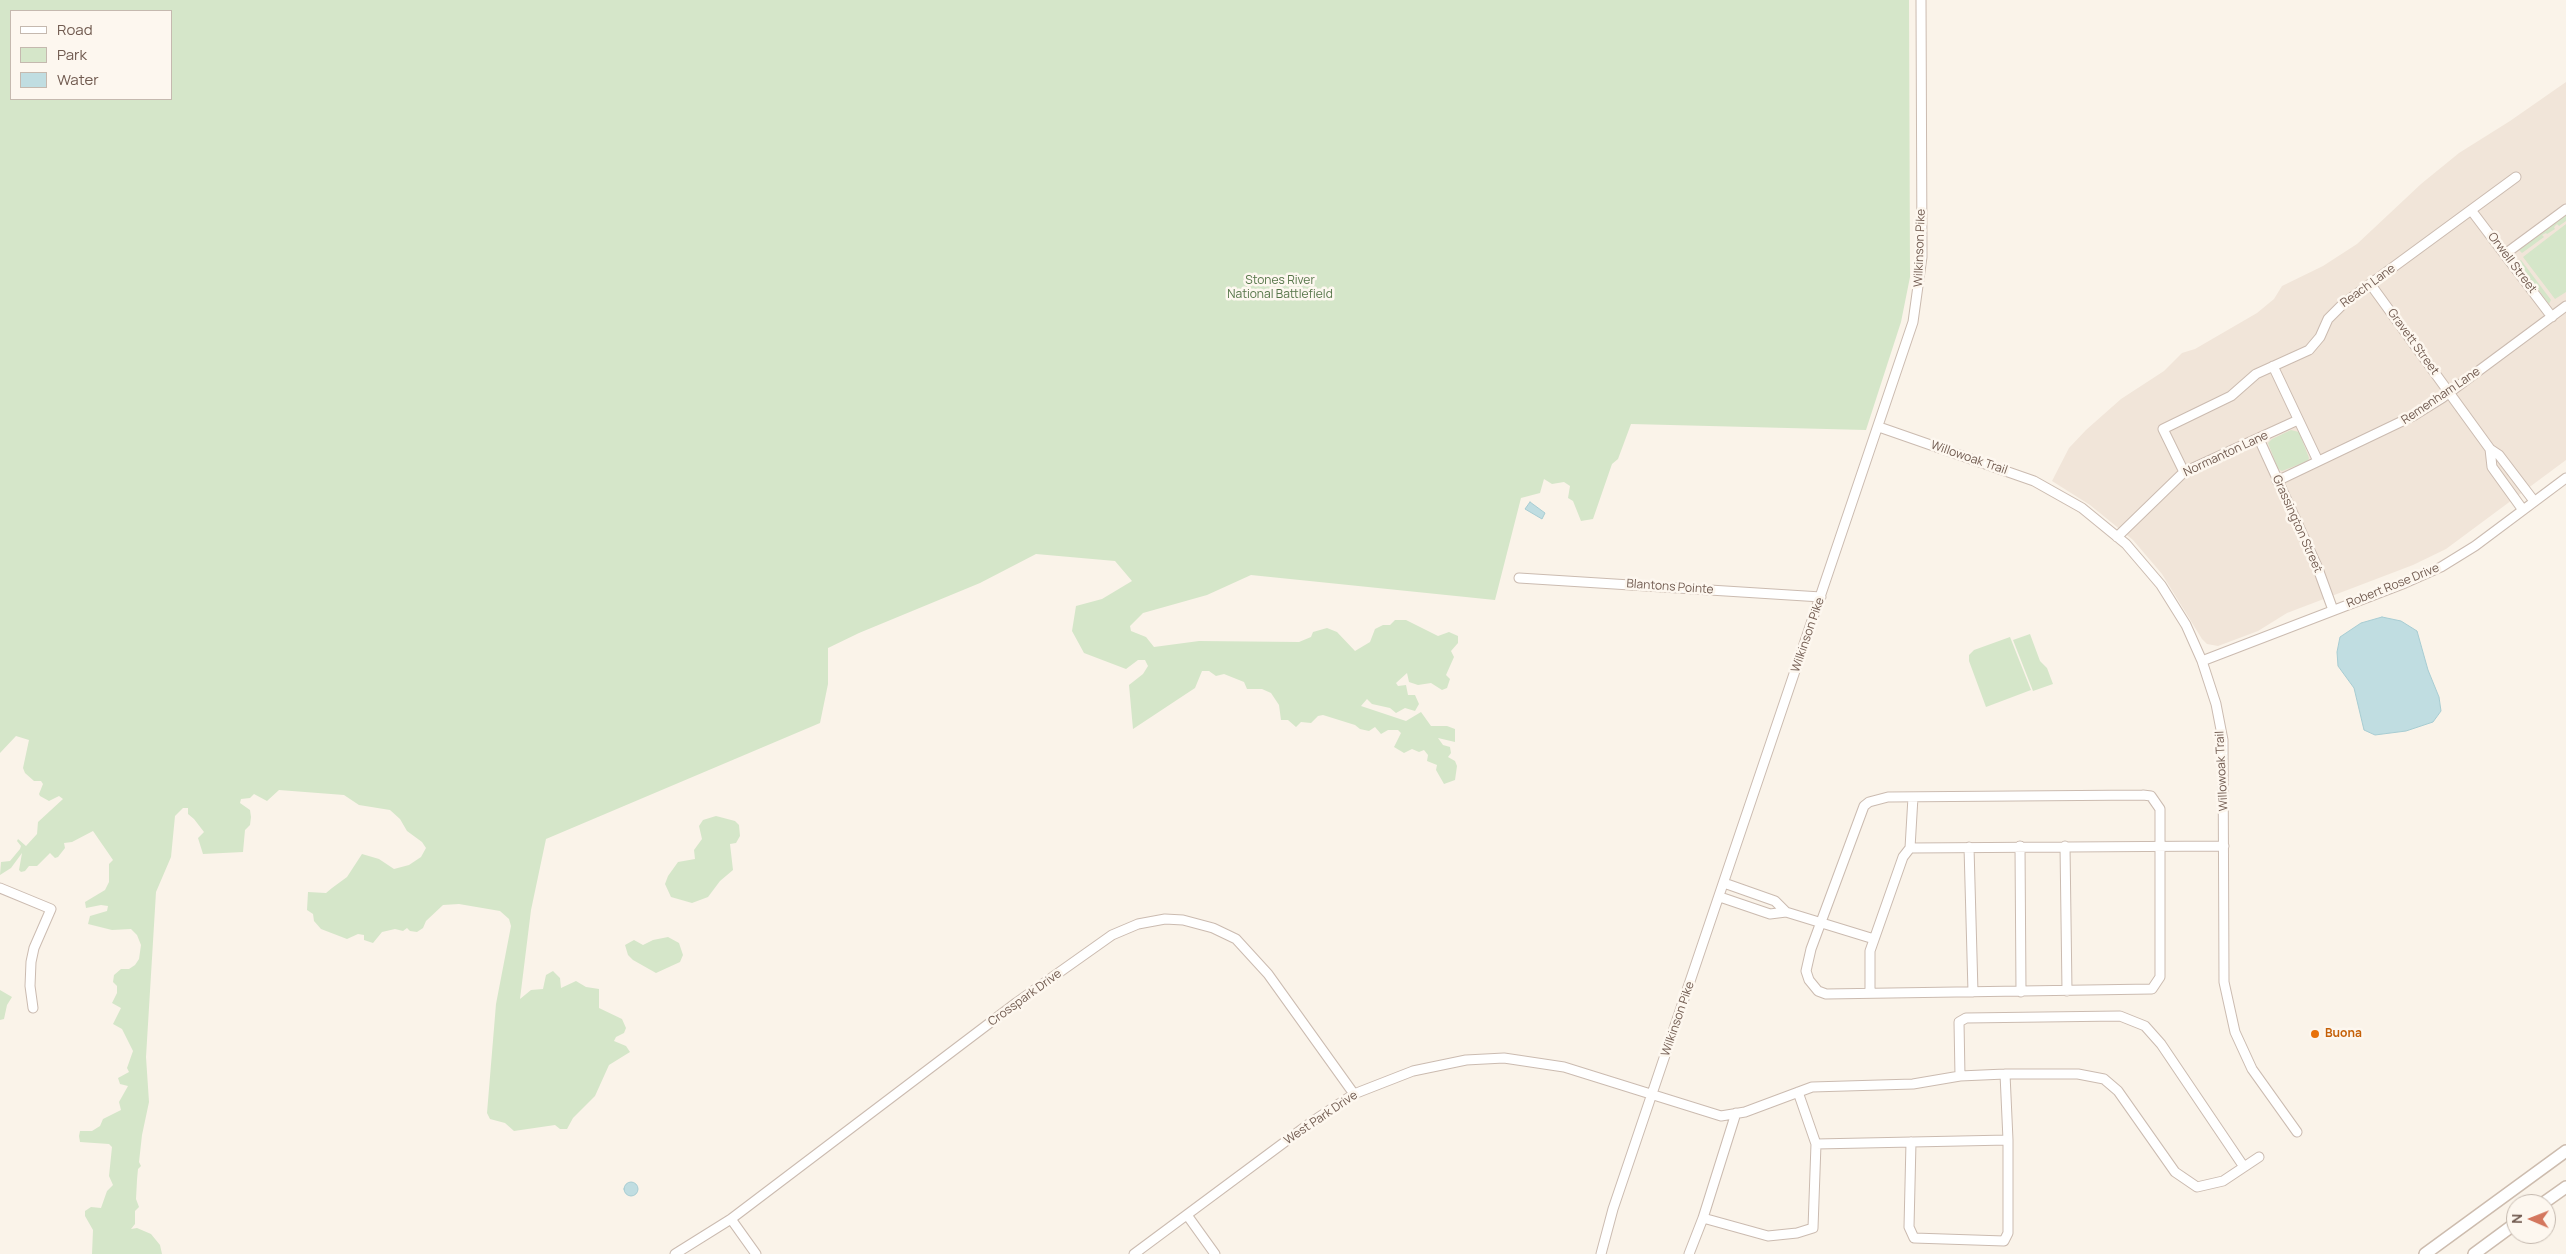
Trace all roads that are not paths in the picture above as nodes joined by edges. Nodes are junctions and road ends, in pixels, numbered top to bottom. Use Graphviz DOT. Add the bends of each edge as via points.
graph roads {
  1 [pos="1921,0"];
  2 [pos="2516,176"];
  3 [pos="2566,209"];
  4 [pos="2472,210"];
  5 [pos="2505,254"];
  6 [pos="2371,284"];
  7 [pos="2566,306"];
  8 [pos="2552,317"];
  9 [pos="2273,366"];
  10 [pos="2450,392"];
  11 [pos="2298,420"];
  12 [pos="1879,427"];
  13 [pos="2258,439"];
  14 [pos="2490,449"];
  15 [pos="2318,462"];
  16 [pos="2184,472"];
  17 [pos="2566,478"];
  18 [pos="2278,480"];
  19 [pos="2534,501"];
  20 [pos="2523,510"];
  21 [pos="2117,537"];
  22 [pos="1519,578"];
  23 [pos="1821,597"];
  24 [pos="2333,610"];
  25 [pos="2202,661"];
  26 [pos="1913,797"];
  27 [pos="2020,846"];
  28 [pos="2065,846"];
  29 [pos="2160,846"];
  30 [pos="2224,846"];
  31 [pos="1969,847"];
  32 [pos="1910,848"];
  33 [pos="1724,883"];
  34 [pos="0,888"];
  35 [pos="1720,897"];
  36 [pos="1786,912"];
  37 [pos="1822,922"];
  38 [pos="1874,939"];
  39 [pos="2067,991"];
  40 [pos="1870,992"];
  41 [pos="1973,992"];
  42 [pos="2021,992"];
  43 [pos="33,1008"];
  44 [pos="2005,1074"];
  45 [pos="1960,1076"];
  46 [pos="1798,1092"];
  47 [pos="1354,1094"];
  48 [pos="1652,1096"];
  49 [pos="1736,1113"];
  50 [pos="2297,1132"];
  51 [pos="2008,1140"];
  52 [pos="1910,1142"];
  53 [pos="1816,1144"];
  54 [pos="2566,1151"];
  55 [pos="2259,1157"];
  56 [pos="2244,1167"];
  57 [pos="1187,1215"];
  58 [pos="1703,1218"];
  59 [pos="731,1219"];
  60 [pos="2506,1230"];
  61 [pos="675,1254"];
  62 [pos="756,1254"];
  63 [pos="1134,1254"];
  64 [pos="1215,1254"];
  65 [pos="1601,1254"];
  66 [pos="1689,1254"];
  67 [pos="2424,1254"];
  68 [pos="2474,1254"];
  1 -- 12 [label="street, Wilkinson Pike" via="1921,273 1910,330"];
  2 -- 4 [label="street, Reach Lane"];
  3 -- 5 [label="street"];
  4 -- 5 [label="street, Orwell Street"];
  4 -- 6 [label="street, Reach Lane"];
  5 -- 8 [label="street, Orwell Street"];
  6 -- 9 [label="street, Reach Lane" via="2334,312 2309,350"];
  6 -- 10 [label="street, Gravett Street"];
  7 -- 8 [label="street, Remenham Lane"];
  8 -- 10 [label="street, Remenham Lane"];
  9 -- 11 [label="street"];
  9 -- 16 [label="street, Reach Lane" via="2256,374 2231,396 2163,429"];
  10 -- 14 [label="street, Gravett Street"];
  10 -- 15 [label="street, Remenham Lane" via="2395,426"];
  11 -- 13 [label="street, Normanton Lane"];
  11 -- 15 [label="street"];
  12 -- 21 [label="street, Willowoak Trail" via="2034,481 2082,508"];
  12 -- 23 [label="street, Wilkinson Pike"];
  13 -- 16 [label="street, Normanton Lane"];
  13 -- 18 [label="street, Grassington Street"];
  14 -- 19 [label="street, Gravett Street" via="2499,455"];
  14 -- 20 [label="street, Gravett Street" via="2492,467"];
  15 -- 18 [label="street, Remenham Lane"];
  16 -- 21 [label="street, Normanton Lane"];
  17 -- 19 [label="street, Robert Rose Drive"];
  18 -- 24 [label="street, Grassington Street"];
  19 -- 20 [label="street, Robert Rose Drive"];
  20 -- 24 [label="street, Robert Rose Drive" via="2441,567"];
  21 -- 25 [label="street, Willowoak Trail" via="2162,585 2186,625"];
  22 -- 23 [label="street, Blantons Pointe"];
  23 -- 33 [label="street, Wilkinson Pike"];
  24 -- 25 [label="street, Robert Rose Drive"];
  25 -- 30 [label="street, Willowoak Trail" via="2223,740"];
  26 -- 29 [label="street" via="2151,796 2160,809"];
  26 -- 32 [label="street"];
  26 -- 37 [label="street" via="1877,798 1864,806"];
  27 -- 28 [label="street"];
  27 -- 31 [label="street"];
  27 -- 42 [label="street"];
  28 -- 29 [label="street"];
  28 -- 39 [label="street"];
  29 -- 30 [label="street"];
  29 -- 39 [label="street" via="2161,971 2157,985 2146,991"];
  30 -- 50 [label="street, Willowoak Trail" via="2224,982 2235,1032 2252,1069"];
  31 -- 32 [label="street"];
  31 -- 41 [label="street"];
  32 -- 38 [label="street" via="1902,857"];
  33 -- 35 [label="street, Wilkinson Pike"];
  33 -- 36 [label="street" via="1775,901"];
  34 -- 43 [label="street" via="51,909 31,962"];
  35 -- 36 [label="street" via="1770,914"];
  35 -- 48 [label="street, Wilkinson Pike"];
  36 -- 37 [label="street"];
  37 -- 38 [label="street"];
  37 -- 40 [label="street" via="1806,971 1813,986 1826,994"];
  38 -- 40 [label="street" via="1869,962"];
  39 -- 42 [label="street"];
  40 -- 41 [label="street"];
  41 -- 42 [label="street"];
  44 -- 45 [label="street, West Park Drive"];
  44 -- 51 [label="street"];
  44 -- 56 [label="street, West Park Drive" via="2078,1074 2104,1079 2118,1090 2175,1172 2197,1187 2222,1181"];
  45 -- 46 [label="street, West Park Drive" via="1913,1084 1812,1087"];
  45 -- 56 [label="street" via="1959,1022 1966,1018 2120,1016 2145,1026 2161,1044"];
  46 -- 49 [label="street, West Park Drive"];
  46 -- 53 [label="street"];
  47 -- 48 [label="street, West Park Drive" via="1429,1067 1466,1060 1504,1058 1564,1067"];
  47 -- 57 [label="street, West Park Drive"];
  47 -- 59 [label="street, Crosspark Drive" via="1268,974 1236,939 1194,922 1151,921 1112,935"];
  48 -- 49 [label="street, West Park Drive" via="1721,1116"];
  48 -- 65 [label="street, Wilkinson Pike" via="1613,1208"];
  49 -- 58 [label="street"];
  51 -- 52 [label="street"];
  51 -- 52 [label="street" via="2008,1233 2004,1240 1914,1238 1909,1227"];
  52 -- 53 [label="street"];
  53 -- 58 [label="street" via="1813,1228 1768,1236"];
  54 -- 67 [label="main road"];
  55 -- 56 [label="street, West Park Drive"];
  57 -- 63 [label="street, West Park Drive"];
  57 -- 64 [label="street"];
  58 -- 66 [label="street"];
  59 -- 61 [label="street, Crosspark Drive"];
  59 -- 62 [label="street"];
  60 -- 68 [label="main road"];
}
